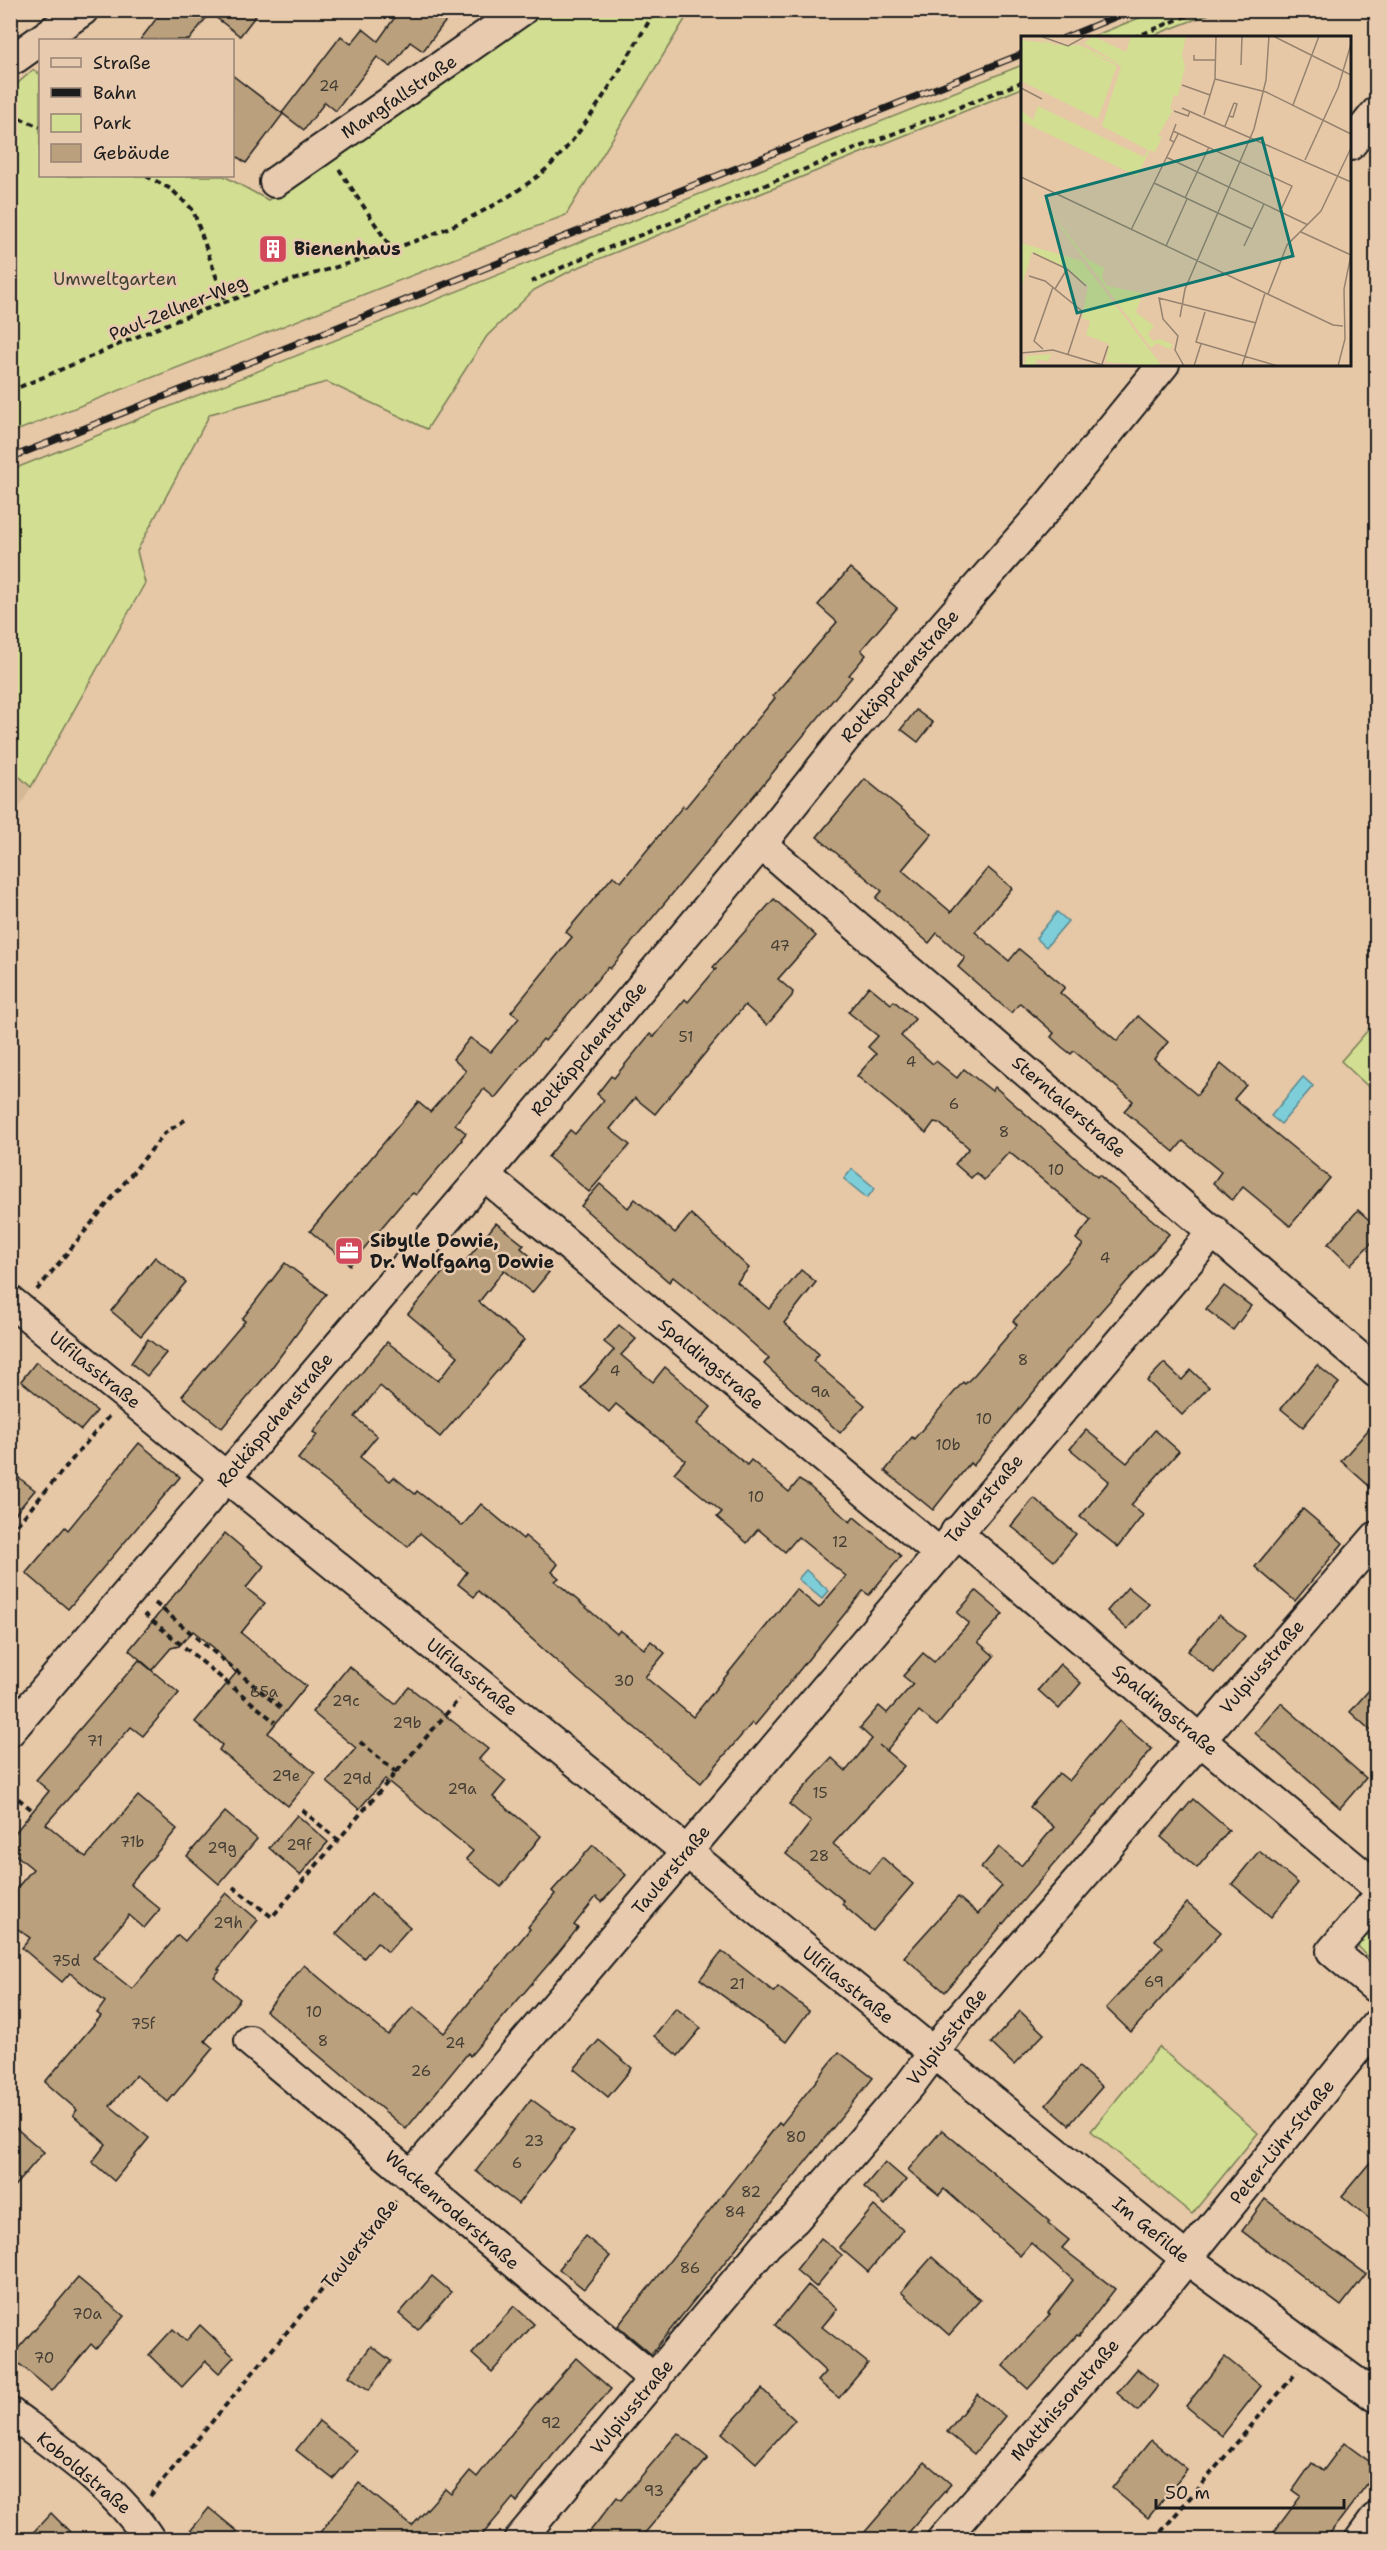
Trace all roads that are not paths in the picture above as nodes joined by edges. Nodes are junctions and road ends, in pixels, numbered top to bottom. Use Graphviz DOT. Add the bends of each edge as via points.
graph roads {
  1 [pos="83,10"];
  2 [pos="516,13"];
  3 [pos="42,39"];
  4 [pos="39,41"];
  5 [pos="10,55"];
  6 [pos="1377,113"];
  7 [pos="1351,144"];
  8 [pos="275,182"];
  9 [pos="1162,366"];
  10 [pos="761,844"];
  11 [pos="484,1175"];
  12 [pos="1214,1231"];
  13 [pos="18,1307"];
  14 [pos="1377,1372"];
  15 [pos="225,1479"];
  16 [pos="1377,1537"];
  17 [pos="947,1542"];
  18 [pos="10,1731"];
  19 [pos="1198,1739"];
  20 [pos="687,1852"];
  21 [pos="1377,1886"];
  22 [pos="1377,1900"];
  23 [pos="1377,1988"];
  24 [pos="1377,2025"];
  25 [pos="250,2041"];
  26 [pos="933,2054"];
  27 [pos="412,2175"];
  28 [pos="1186,2259"];
  29 [pos="655,2380"];
  30 [pos="1377,2397"];
  31 [pos="10,2413"];
  32 [pos="1377,2518"];
  33 [pos="523,2538"];
  34 [pos="150,2540"];
  35 [pos="942,2540"];
  36 [pos="1360,2540"];
  1 -- 3 [label="street"];
  2 -- 8 [label="street, Mangfallstraße"];
  4 -- 5 [label="street" via="15,58"];
  6 -- 7 [label="street"];
  9 -- 10 [label="street, Rotkäppchenstraße" via="1045,510 847,736"];
  10 -- 11 [label="street, Rotkäppchenstraße"];
  10 -- 12 [label="street, Sterntalerstraße"];
  11 -- 15 [label="street, Rotkäppchenstraße"];
  11 -- 17 [label="street, Spaldingstraße"];
  12 -- 14 [label="street, Sterntalerstraße"];
  12 -- 17 [label="street, Taulerstraße"];
  13 -- 15 [label="street, Ulfilasstraße"];
  15 -- 18 [label="street, Rotkäppchenstraße"];
  15 -- 20 [label="street, Ulfilasstraße"];
  16 -- 19 [label="street, Vulpiusstraße"];
  17 -- 19 [label="street, Spaldingstraße"];
  17 -- 20 [label="street, Taulerstraße"];
  19 -- 21 [label="street, Spaldingstraße"];
  19 -- 26 [label="street, Vulpiusstraße" via="965,2011"];
  20 -- 26 [label="street, Ulfilasstraße"];
  20 -- 27 [label="street, Taulerstraße"];
  22 -- 23 [label="street" via="1332,1951"];
  24 -- 28 [label="street, Peter-Lühr-Straße"];
  25 -- 27 [label="street, Wackenroderstraße"];
  26 -- 28 [label="street, Im Gefilde"];
  26 -- 29 [label="street, Vulpiusstraße" via="795,2219 767,2244"];
  27 -- 29 [label="street, Wackenroderstraße"];
  28 -- 30 [label="street, Im Gefilde"];
  28 -- 35 [label="street, Matthissonstraße"];
  29 -- 33 [label="street, Vulpiusstraße"];
  31 -- 34 [label="street, Koboldstraße" via="134,2515"];
  32 -- 36 [label="street"];
}
